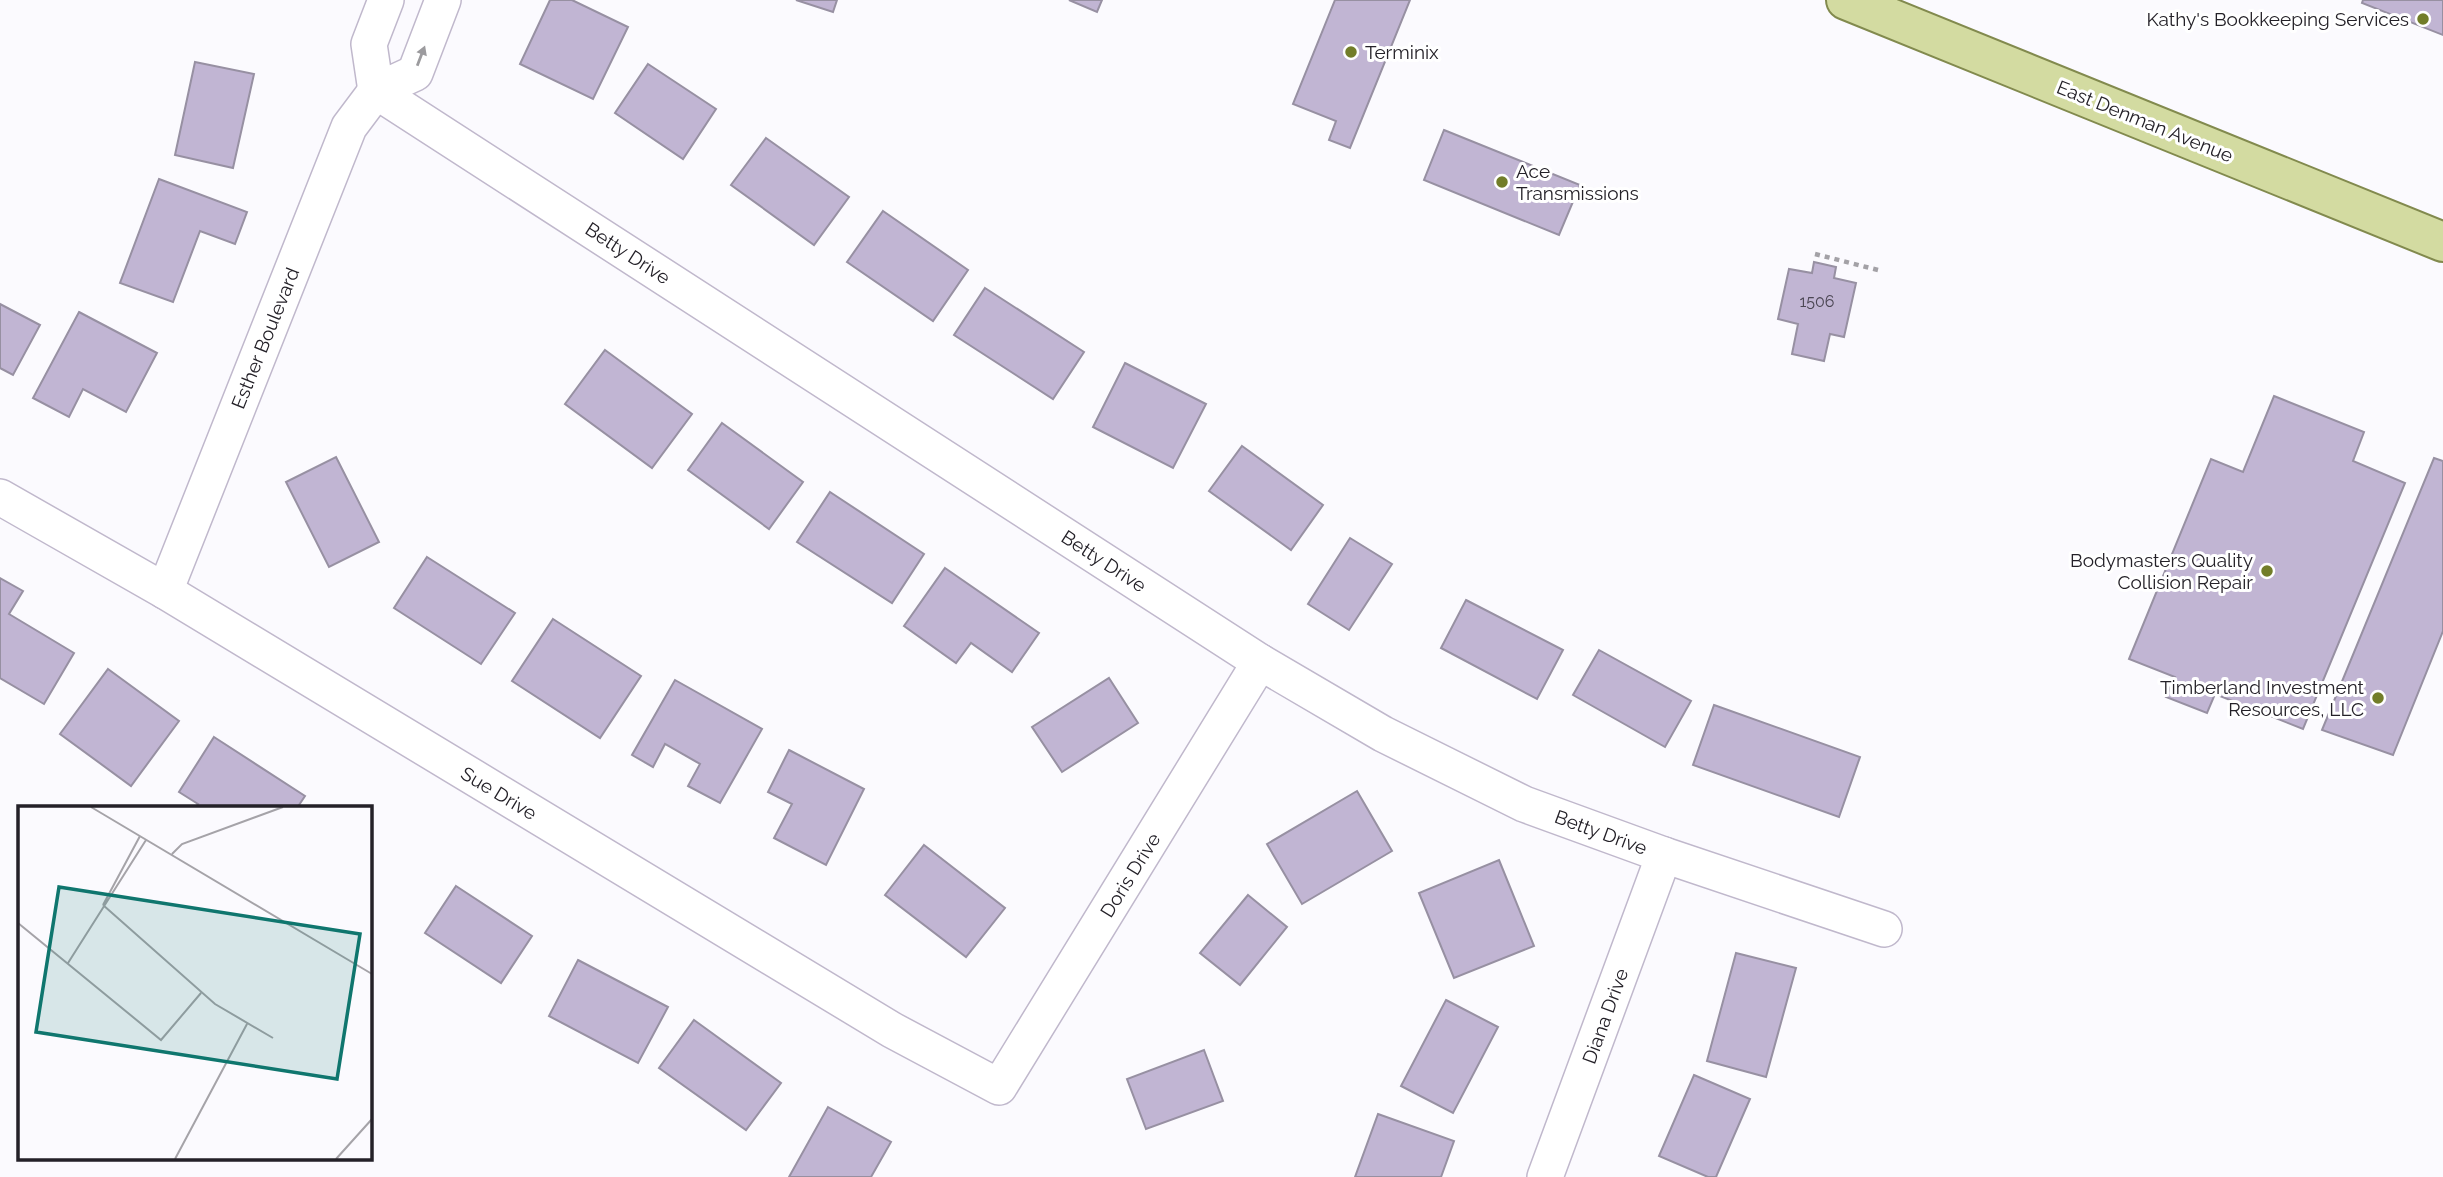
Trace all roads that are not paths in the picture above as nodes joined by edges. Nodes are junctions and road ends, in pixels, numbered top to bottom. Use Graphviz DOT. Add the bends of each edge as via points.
graph roads {
  1 [pos="386,0"];
  2 [pos="443,0"];
  3 [pos="1846,0"];
  4 [pos="376,91"];
  5 [pos="2443,242"];
  6 [pos="0,497"];
  7 [pos="165,591"];
  8 [pos="1260,662"];
  9 [pos="1664,855"];
  10 [pos="1884,929"];
  11 [pos="999,1087"];
  12 [pos="1545,1177"];
  1 -- 4 [label="street" via="369,44"];
  4 -- 2 [label="street, Esther Boulevard, one-way" via="415,73"];
  3 -- 5 [label="main road, East Denman Avenue"];
  4 -- 7 [label="street, Esther Boulevard" via="349,127"];
  4 -- 8 [label="street, Betty Drive"];
  6 -- 7 [label="street, Sue Drive"];
  7 -- 11 [label="street, Sue Drive" via="880,1022"];
  8 -- 9 [label="street, Betty Drive" via="1383,734 1524,804"];
  8 -- 11 [label="street, Doris Drive"];
  9 -- 10 [label="street, Betty Drive"];
  9 -- 12 [label="street, Diana Drive"];
}
